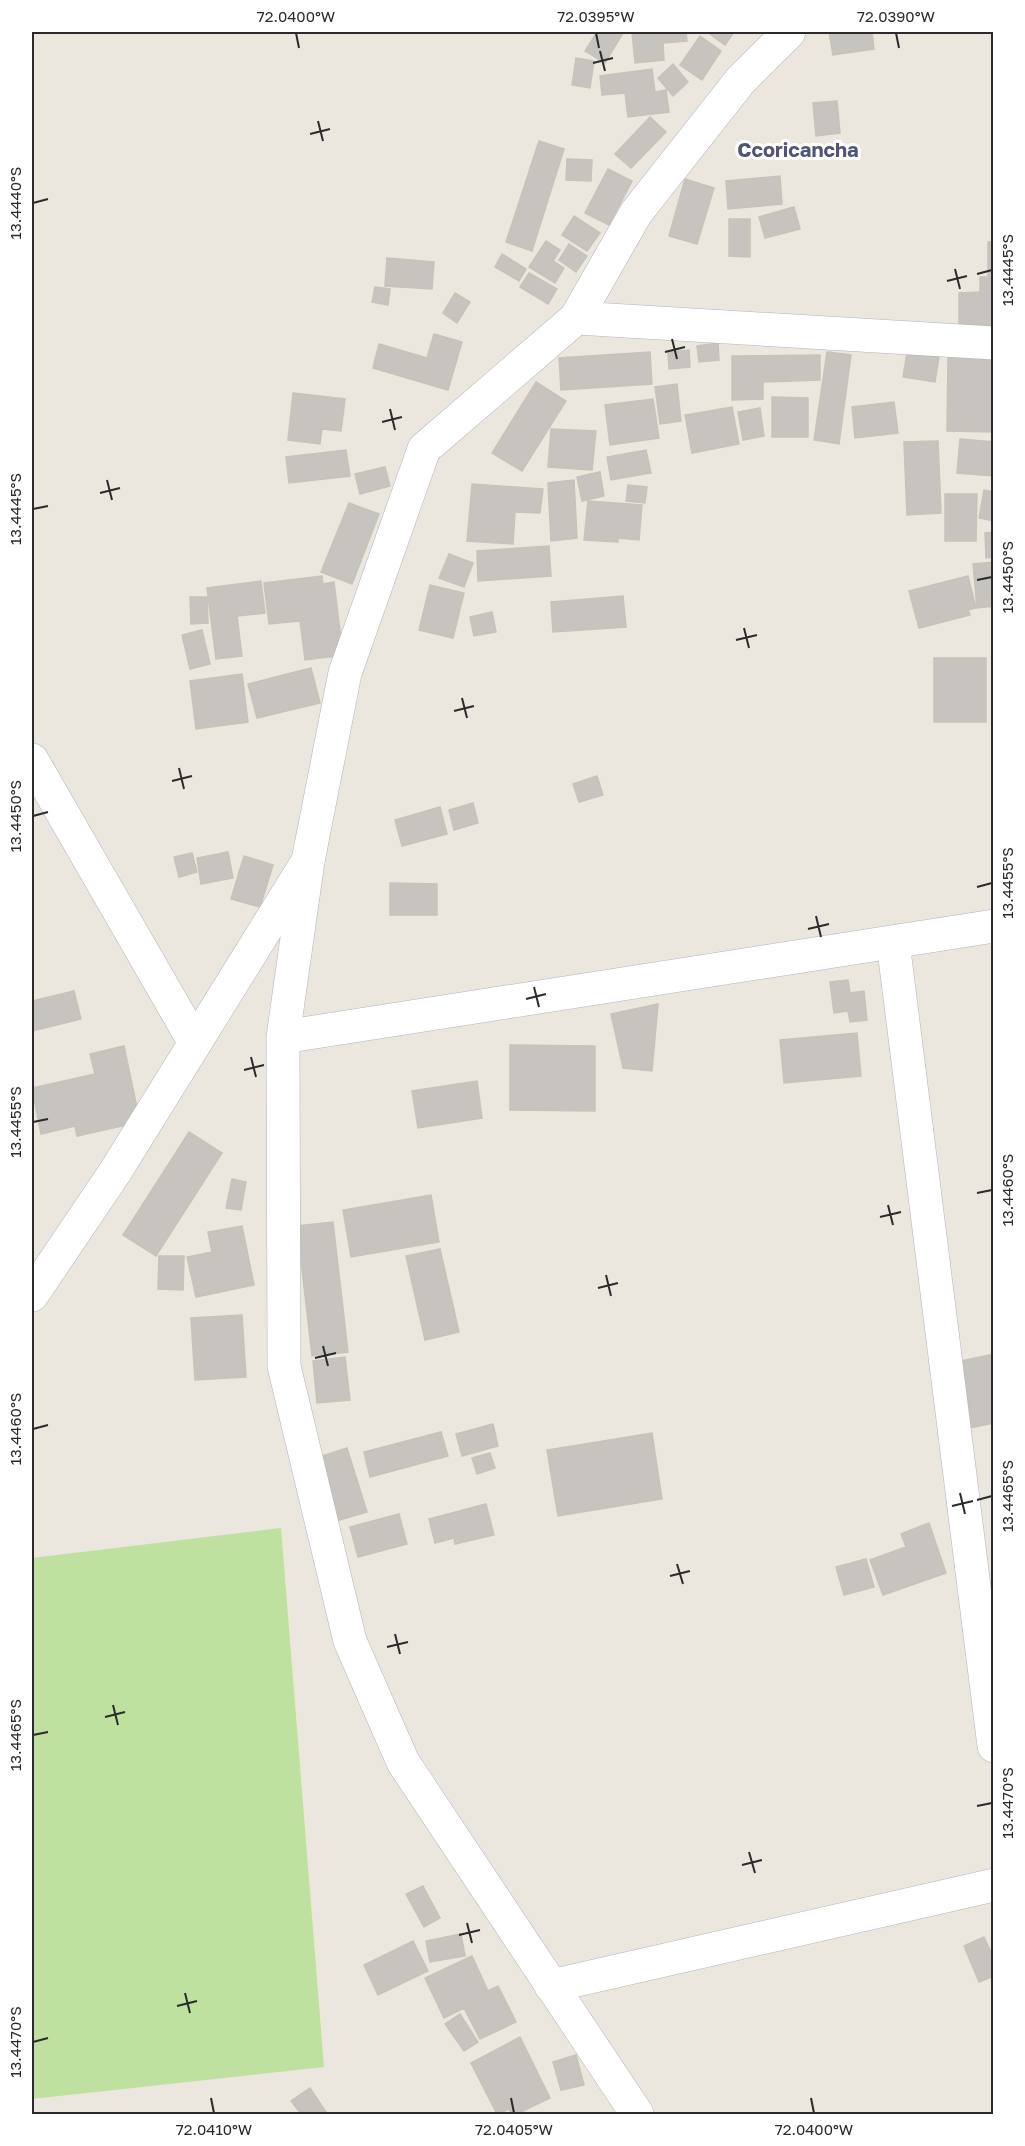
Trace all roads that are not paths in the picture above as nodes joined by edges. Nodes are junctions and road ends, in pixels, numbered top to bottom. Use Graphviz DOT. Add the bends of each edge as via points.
graph roads {
  1 [pos="789,32"];
  2 [pos="576,318"];
  3 [pos="993,343"];
  4 [pos="32,760"];
  5 [pos="308,861"];
  6 [pos="993,926"];
  7 [pos="893,942"];
  8 [pos="283,1037"];
  9 [pos="195,1043"];
  10 [pos="32,1295"];
  11 [pos="993,1746"];
  12 [pos="993,1885"];
  13 [pos="551,1986"];
  14 [pos="637,2115"];
  1 -- 2 [label="street" via="740,81 636,213"];
  2 -- 3 [label="street"];
  2 -- 5 [label="street" via="424,448 345,673"];
  4 -- 9 [label="street"];
  5 -- 8 [label="street"];
  5 -- 9 [label="street"];
  6 -- 7 [label="street"];
  7 -- 8 [label="street"];
  7 -- 11 [label="street"];
  8 -- 13 [label="street" via="284,1366 350,1641 403,1762"];
  9 -- 10 [label="street"];
  12 -- 13 [label="street"];
  13 -- 14 [label="street"];
}
